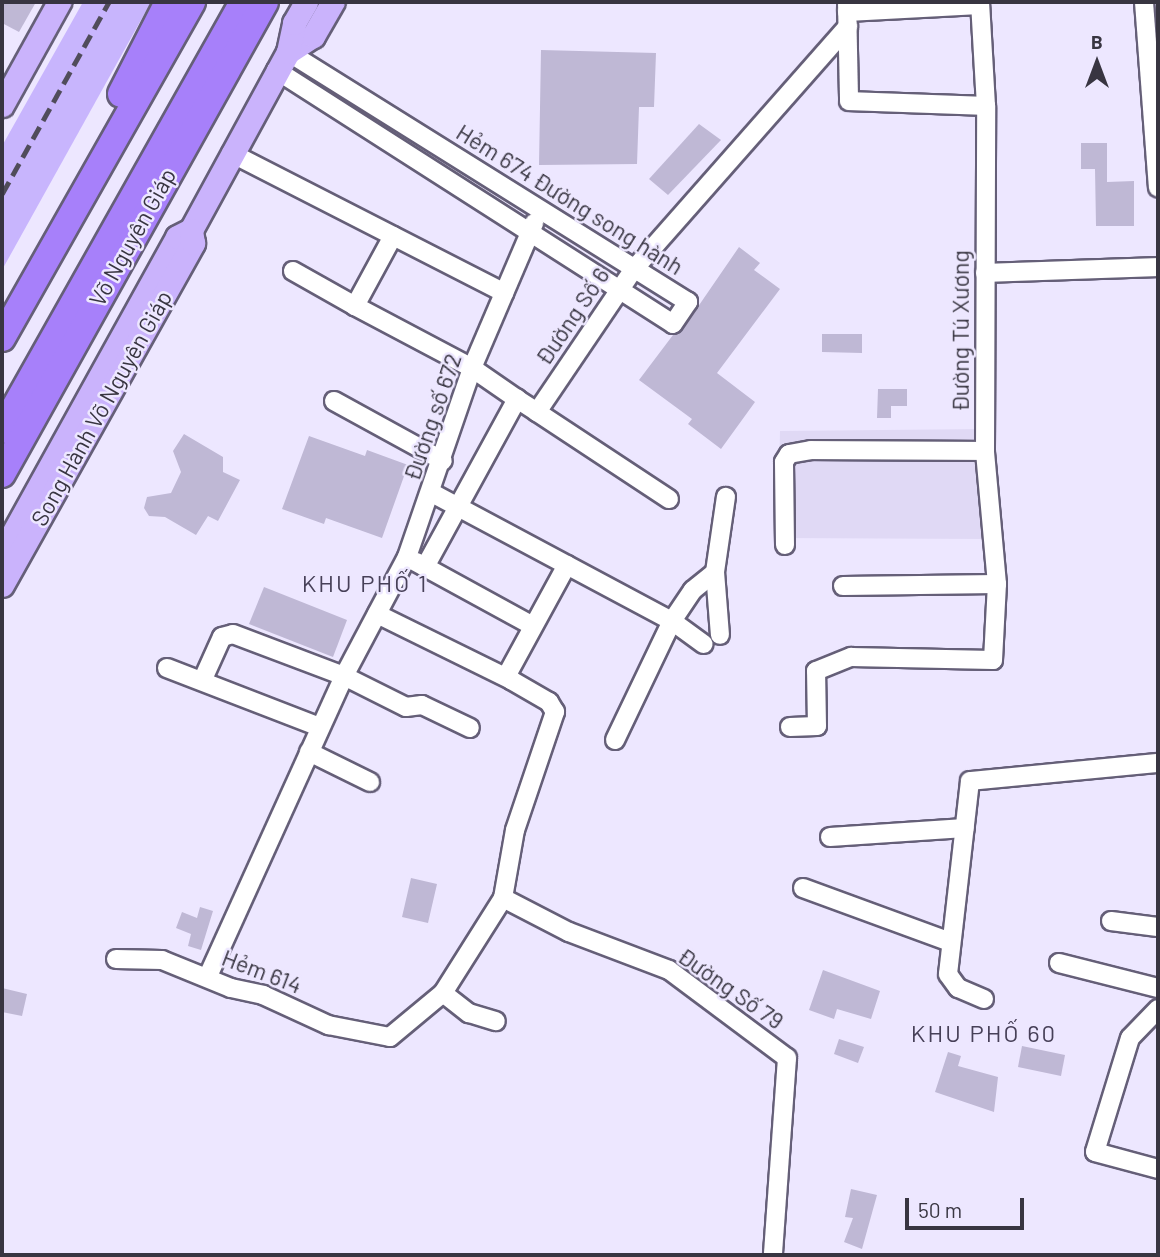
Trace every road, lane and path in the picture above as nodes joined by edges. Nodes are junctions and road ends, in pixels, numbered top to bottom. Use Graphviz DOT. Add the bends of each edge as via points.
graph roads {
  1 [pos="59,2"];
  2 [pos="168,2"];
  3 [pos="192,2"];
  4 [pos="243,2"];
  5 [pos="265,2"];
  6 [pos="306,2"];
  7 [pos="333,2"];
  8 [pos="1144,2"];
  9 [pos="980,3"];
  10 [pos="847,13"];
  11 [pos="282,61"];
  12 [pos="149,79"];
  13 [pos="118,99"];
  14 [pos="2,105"];
  15 [pos="986,106"];
  16 [pos="231,153"];
  17 [pos="1158,187"];
  18 [pos="539,210"];
  19 [pos="191,230"];
  20 [pos="530,233"];
  21 [pos="393,236"];
  22 [pos="1158,267"];
  23 [pos="634,270"];
  24 [pos="293,271"];
  25 [pos="985,273"];
  26 [pos="620,289"];
  27 [pos="504,293"];
  28 [pos="2,306"];
  29 [pos="355,306"];
  30 [pos="2,338"];
  31 [pos="472,369"];
  32 [pos="517,400"];
  33 [pos="334,401"];
  34 [pos="537,412"];
  35 [pos="2,430"];
  36 [pos="985,451"];
  37 [pos="443,461"];
  38 [pos="2,474"];
  39 [pos="432,494"];
  40 [pos="726,497"];
  41 [pos="669,499"];
  42 [pos="461,508"];
  43 [pos="785,545"];
  44 [pos="2,553"];
  45 [pos="407,557"];
  46 [pos="567,565"];
  47 [pos="425,567"];
  48 [pos="715,572"];
  49 [pos="997,584"];
  50 [pos="2,585"];
  51 [pos="843,586"];
  52 [pos="377,614"];
  53 [pos="671,621"];
  54 [pos="531,625"];
  55 [pos="720,635"];
  56 [pos="704,644"];
  57 [pos="167,667"];
  58 [pos="344,676"];
  59 [pos="203,679"];
  60 [pos="511,680"];
  61 [pos="320,727"];
  62 [pos="790,727"];
  63 [pos="470,728"];
  64 [pos="615,740"];
  65 [pos="309,752"];
  66 [pos="1158,763"];
  67 [pos="370,782"];
  68 [pos="965,828"];
  69 [pos="830,837"];
  70 [pos="803,888"];
  71 [pos="503,898"];
  72 [pos="1111,921"];
  73 [pos="1158,927"];
  74 [pos="948,941"];
  75 [pos="116,959"];
  76 [pos="1059,963"];
  77 [pos="208,976"];
  78 [pos="1158,988"];
  79 [pos="443,993"];
  80 [pos="984,999"];
  81 [pos="1158,1009"];
  82 [pos="496,1021"];
  83 [pos="1158,1170"];
  84 [pos="773,1255"];
  1 -- 14 [label="main road"];
  2 -- 13 [label="highway"];
  3 -- 12 [label="highway"];
  4 -- 35 [label="highway, Võ Nguyên Giáp"];
  5 -- 38 [label="highway, Võ Nguyên Giáp"];
  6 -- 11 [label="main road, Song Hành Võ Nguyên Giáp"];
  7 -- 11 [label="main road, Song Hành Võ Nguyên Giáp" via="313,36"];
  8 -- 17 [label="street"];
  9 -- 10 [label="street"];
  9 -- 15 [label="street, Đường Tú Xương"];
  10 -- 15 [label="street" via="849,101"];
  10 -- 23 [label="street, Đường Số 6"];
  11 -- 16 [label="main road, Song Hành Võ Nguyên Giáp"];
  11 -- 18 [label="street, Hẻm 674 Đường song hành"];
  11 -- 20 [label="street, Hẻm 674 Đường song hành"];
  12 -- 13 [label="highway"];
  12 -- 30 [label="highway"];
  13 -- 28 [label="highway"];
  15 -- 25 [label="street, Đường Tú Xương"];
  16 -- 19 [label="main road, Song Hành Võ Nguyên Giáp"];
  16 -- 21 [label="street"];
  18 -- 20 [label="street, Đường số 672"];
  18 -- 23 [label="street, Hẻm 674 Đường song hành"];
  19 -- 44 [label="main road, Song Hành Võ Nguyên Giáp" via="177,237"];
  19 -- 50 [label="main road, Song Hành Võ Nguyên Giáp" via="194,243"];
  20 -- 26 [label="street, Hẻm 674 Đường song hành"];
  20 -- 27 [label="street, Đường số 672"];
  21 -- 27 [label="street"];
  21 -- 29 [label="street"];
  22 -- 25 [label="street"];
  23 -- 26 [label="street, Đường Số 6"];
  23 -- 26 [label="street, Hẻm 674 Đường song hành" via="688,302 673,324"];
  24 -- 29 [label="street"];
  25 -- 36 [label="street, Đường Tú Xương"];
  26 -- 34 [label="street, Đường Số 6"];
  27 -- 31 [label="street, Đường số 672"];
  29 -- 31 [label="street"];
  31 -- 32 [label="street"];
  31 -- 37 [label="street, Đường số 672"];
  32 -- 34 [label="street"];
  32 -- 42 [label="street"];
  33 -- 37 [label="street"];
  34 -- 41 [label="street"];
  36 -- 43 [label="street" via="811,450 789,454 785,462"];
  36 -- 49 [label="street, Đường Tú Xương"];
  37 -- 39 [label="street, Đường số 672"];
  39 -- 42 [label="street"];
  39 -- 45 [label="street, Đường số 672"];
  40 -- 48 [label="street"];
  42 -- 46 [label="street"];
  42 -- 47 [label="street"];
  45 -- 47 [label="street"];
  45 -- 52 [label="street, Đường số 672"];
  46 -- 53 [label="street"];
  46 -- 54 [label="street"];
  47 -- 54 [label="street"];
  48 -- 53 [label="street" via="693,590"];
  48 -- 55 [label="street"];
  49 -- 51 [label="street"];
  49 -- 62 [label="street, Đường Tú Xương" via="993,660 851,657 816,671 817,726"];
  52 -- 58 [label="street, Đường số 672"];
  52 -- 60 [label="street"];
  53 -- 56 [label="street"];
  53 -- 64 [label="street"];
  54 -- 60 [label="street" via="508,673"];
  57 -- 59 [label="street"];
  58 -- 59 [label="street" via="227,634"];
  58 -- 61 [label="street, Đường số 672"];
  58 -- 63 [label="street" via="405,707 422,705"];
  59 -- 61 [label="street"];
  60 -- 71 [label="street" via="549,702 555,712 515,830"];
  61 -- 65 [label="street, Đường số 672"];
  65 -- 67 [label="street"];
  65 -- 77 [label="street, Đường số 672"];
  66 -- 68 [label="street" via="970,782"];
  68 -- 69 [label="street"];
  68 -- 74 [label="street"];
  70 -- 74 [label="street"];
  71 -- 79 [label="street"];
  71 -- 84 [label="street, Đường Số 79" via="569,932 669,970 787,1058"];
  72 -- 73 [label="street"];
  74 -- 80 [label="street" via="948,974 958,988"];
  75 -- 77 [label="street, Hẻm 614" via="162,960"];
  76 -- 78 [label="street"];
  77 -- 79 [label="street, Hẻm 614" via="328,1025 390,1037"];
  79 -- 82 [label="street" via="469,1013"];
  81 -- 83 [label="street" via="1130,1038 1095,1152"];
}
